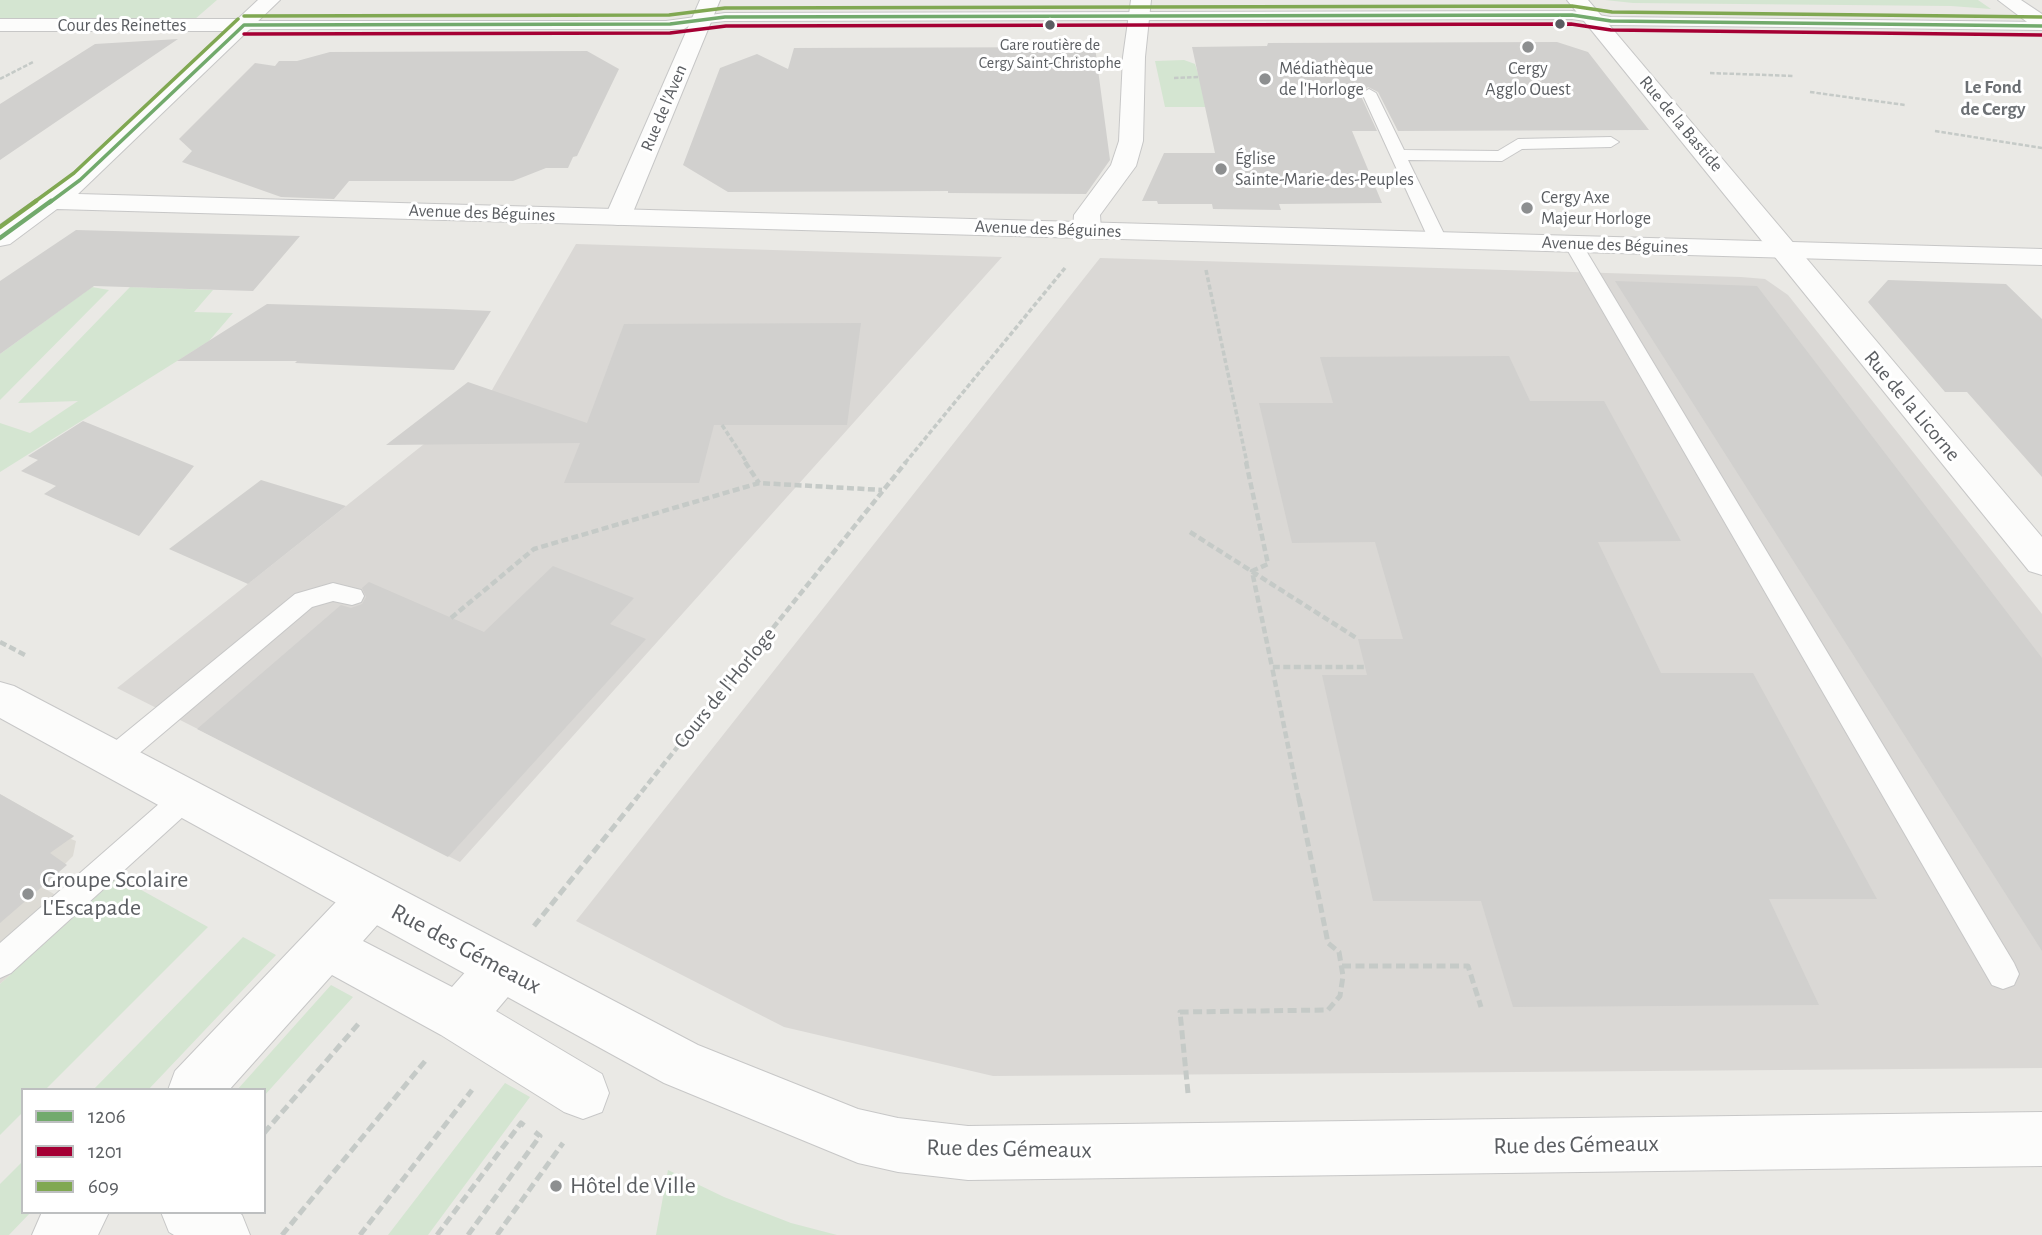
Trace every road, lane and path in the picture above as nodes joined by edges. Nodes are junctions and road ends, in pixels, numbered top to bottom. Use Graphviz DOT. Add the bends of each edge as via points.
graph roads {
  1 [pos="1577,0"];
  2 [pos="2021,2"];
  3 [pos="267,3"];
  4 [pos="2042,4"];
  5 [pos="704,13"];
  6 [pos="1139,15"];
  7 [pos="1600,21"];
  8 [pos="0,24"];
  9 [pos="244,25"];
  10 [pos="2042,25"];
  11 [pos="1710,74"];
  12 [pos="1794,76"];
  13 [pos="1810,92"];
  14 [pos="1369,93"];
  15 [pos="1905,105"];
  16 [pos="1934,131"];
  17 [pos="1611,142"];
  18 [pos="2042,148"];
  19 [pos="1398,155"];
  20 [pos="55,201"];
  21 [pos="618,217"];
  22 [pos="1087,224"];
  23 [pos="0,238"];
  24 [pos="1438,240"];
  25 [pos="1573,244"];
  26 [pos="1783,249"];
  27 [pos="2042,257"];
  28 [pos="1204,261"];
  29 [pos="1066,267"];
  30 [pos="722,425"];
  31 [pos="758,483"];
  32 [pos="883,490"];
  33 [pos="1191,532"];
  34 [pos="2042,562"];
  35 [pos="1252,571"];
  36 [pos="352,596"];
  37 [pos="452,618"];
  38 [pos="1358,639"];
  39 [pos="0,642"];
  40 [pos="32,659"];
  41 [pos="1272,667"];
  42 [pos="1365,667"];
  43 [pos="0,698"];
  44 [pos="113,759"];
  45 [pos="186,797"];
  46 [pos="371,898"];
  47 [pos="326,947"];
  48 [pos="0,963"];
  49 [pos="1342,966"];
  50 [pos="501,968"];
  51 [pos="2003,974"];
  52 [pos="1481,1007"];
  53 [pos="459,1017"];
  54 [pos="363,1019"];
  55 [pos="429,1056"];
  56 [pos="477,1083"];
  57 [pos="196,1088"];
  58 [pos="583,1093"];
  59 [pos="1188,1093"];
  60 [pos="266,1131"];
  61 [pos="566,1139"];
  62 [pos="2042,1139"];
  63 [pos="79,1214"];
  64 [pos="192,1214"];
  65 [pos="60,1235"];
  66 [pos="222,1235"];
  67 [pos="282,1235"];
  68 [pos="360,1235"];
  69 [pos="437,1235"];
  70 [pos="468,1235"];
  71 [pos="497,1235"];
  1 -- 7 [label="street, Rue de la Bastide"];
  2 -- 4 [label="street"];
  2 -- 10 [label="street"];
  3 -- 9 [label="street"];
  5 -- 6 [label="lane" via="721,29"];
  5 -- 9 [label="lane" via="670,24"];
  5 -- 21 [label="street, Rue de l'Aven"];
  6 -- 7 [label="lane" via="1581,26"];
  6 -- 22 [label="street" via="1131,141 1123,166 1087,215"];
  7 -- 10 [label="lane"];
  7 -- 26 [label="street, Rue de la Bastide"];
  8 -- 9 [label="street, Cour des Reinettes"];
  9 -- 20 [label="street"];
  11 -- 12 [label="path"];
  13 -- 15 [label="path"];
  14 -- 19 [label="lane"];
  16 -- 18 [label="path"];
  17 -- 19 [label="lane" via="1518,144 1502,156"];
  19 -- 24 [label="lane"];
  20 -- 21 [label="street, Avenue des Béguines"];
  20 -- 23 [label="street"];
  21 -- 22 [label="street, Avenue des Béguines"];
  22 -- 24 [label="street, Avenue des Béguines"];
  24 -- 25 [label="street, Avenue des Béguines"];
  25 -- 26 [label="street, Avenue des Béguines"];
  25 -- 51 [label="lane"];
  26 -- 27 [label="street, Avenue des Béguines"];
  26 -- 34 [label="street, Rue de la Licorne"];
  28 -- 35 [label="path" via="1268,564"];
  29 -- 32 [label="path, Cours de l'Horloge"];
  30 -- 31 [label="path"];
  31 -- 32 [label="path"];
  31 -- 37 [label="path" via="534,549"];
  32 -- 50 [label="path, Cours de l'Horloge"];
  33 -- 35 [label="path"];
  35 -- 38 [label="path"];
  35 -- 41 [label="path"];
  36 -- 44 [label="lane" via="333,592 304,600"];
  39 -- 40 [label="path"];
  41 -- 42 [label="path"];
  41 -- 49 [label="path" via="1328,943 1339,952"];
  43 -- 44 [label="street, Rue des Gémeaux"];
  44 -- 45 [label="street, Rue des Gémeaux"];
  45 -- 46 [label="street, Rue des Gémeaux"];
  45 -- 48 [label="lane"];
  46 -- 47 [label="street"];
  46 -- 50 [label="street, Rue des Gémeaux"];
  47 -- 53 [label="street"];
  47 -- 57 [label="street"];
  49 -- 52 [label="path" via="1468,966"];
  49 -- 59 [label="path" via="1340,996 1328,1010 1180,1012"];
  50 -- 53 [label="street"];
  50 -- 62 [label="street, Rue des Gémeaux" via="682,1065 858,1136 936,1151"];
  53 -- 58 [label="street"];
  54 -- 60 [label="path"];
  55 -- 67 [label="path"];
  56 -- 68 [label="path"];
  61 -- 71 [label="path"];
  63 -- 65 [label="street"];
  64 -- 66 [label="street"];
  69 -- 70 [label="path" via="521,1123 540,1136"];
}
